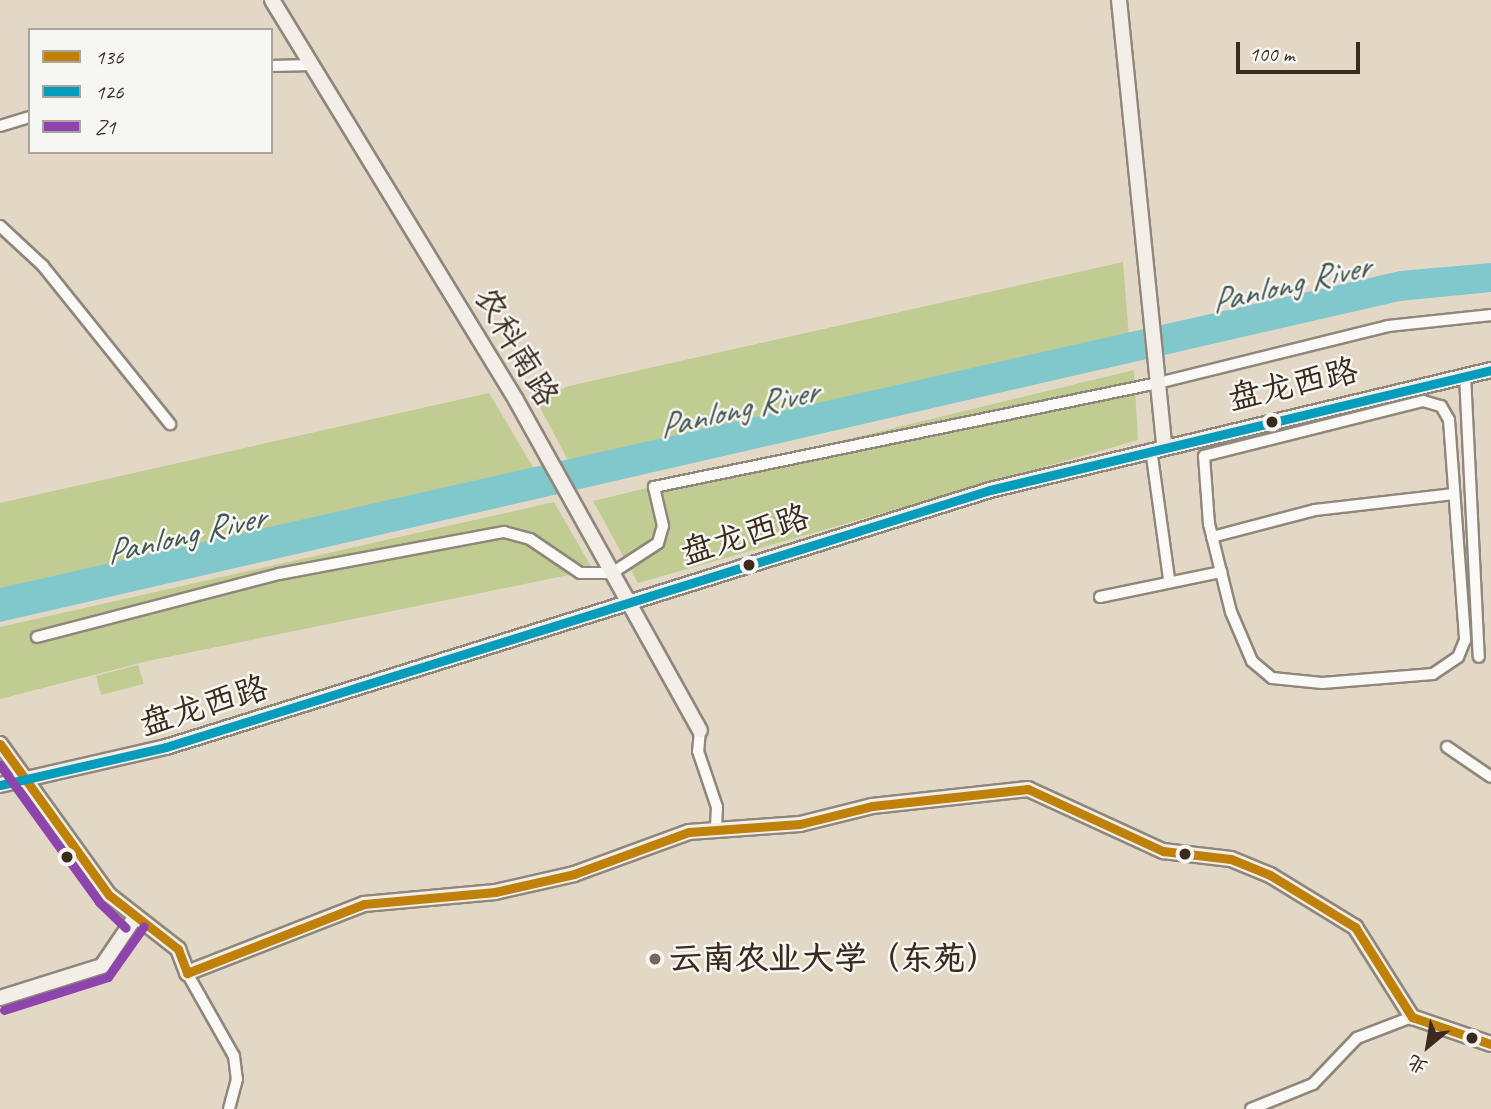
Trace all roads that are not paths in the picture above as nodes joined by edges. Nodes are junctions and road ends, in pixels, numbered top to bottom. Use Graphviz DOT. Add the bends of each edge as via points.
graph roads {
  1 [pos="272,0"];
  2 [pos="1119,0"];
  3 [pos="312,65"];
  4 [pos="273,66"];
  5 [pos="28,118"];
  6 [pos="0,126"];
  7 [pos="0,226"];
  8 [pos="1491,315"];
  9 [pos="1491,370"];
  10 [pos="1465,375"];
  11 [pos="1158,383"];
  12 [pos="170,424"];
  13 [pos="1157,447"];
  14 [pos="1454,494"];
  15 [pos="1212,537"];
  16 [pos="1221,572"];
  17 [pos="611,573"];
  18 [pos="1170,579"];
  19 [pos="1100,597"];
  20 [pos="626,602"];
  21 [pos="37,636"];
  22 [pos="1479,657"];
  23 [pos="700,730"];
  24 [pos="0,744"];
  25 [pos="1447,747"];
  26 [pos="0,760"];
  27 [pos="1491,777"];
  28 [pos="12,783"];
  29 [pos="716,829"];
  30 [pos="134,919"];
  31 [pos="187,973"];
  32 [pos="0,998"];
  33 [pos="1412,1017"];
  34 [pos="1491,1044"];
  35 [pos="229,1109"];
  36 [pos="1251,1109"];
  1 -- 3 [label="street, 农科南路"];
  2 -- 11 [label="street"];
  3 -- 4 [label="street"];
  3 -- 17 [label="street, 农科南路" via="542,445"];
  5 -- 6 [label="street"];
  7 -- 12 [label="street" via="43,266"];
  8 -- 11 [label="street" via="1388,326"];
  9 -- 10 [label="street, 盘龙西路"];
  10 -- 13 [label="street, 盘龙西路"];
  10 -- 22 [label="street"];
  11 -- 13 [label="street"];
  11 -- 17 [label="street" via="1012,408 654,487 663,526 658,542"];
  13 -- 18 [label="street"];
  13 -- 20 [label="street, 盘龙西路" via="903,514"];
  14 -- 15 [label="street" via="1315,510"];
  14 -- 15 [label="street" via="1448,415 1423,401 1208,452 1200,468"];
  14 -- 16 [label="street" via="1465,640 1452,664 1433,674 1322,683 1272,678 1244,648"];
  15 -- 16 [label="street"];
  16 -- 18 [label="street"];
  17 -- 20 [label="street, 农科南路"];
  17 -- 21 [label="street" via="580,573 530,539 504,532 279,574"];
  18 -- 19 [label="street"];
  20 -- 23 [label="street, 农科南路"];
  20 -- 28 [label="street, 盘龙西路" via="166,747"];
  23 -- 29 [label="street" via="698,751 717,807"];
  24 -- 28 [label="street"];
  25 -- 27 [label="street"];
  26 -- 28 [label="street"];
  28 -- 30 [label="street"];
  29 -- 31 [label="street" via="672,836 574,874 495,892 364,904"];
  29 -- 33 [label="street" via="800,824 954,795 1047,793 1140,843 1231,859 1340,914"];
  30 -- 31 [label="street" via="178,949"];
  30 -- 32 [label="street" via="102,966"];
  31 -- 35 [label="street" via="233,1056 237,1079"];
  33 -- 34 [label="street"];
  33 -- 36 [label="street" via="1357,1038 1313,1084"];
}
